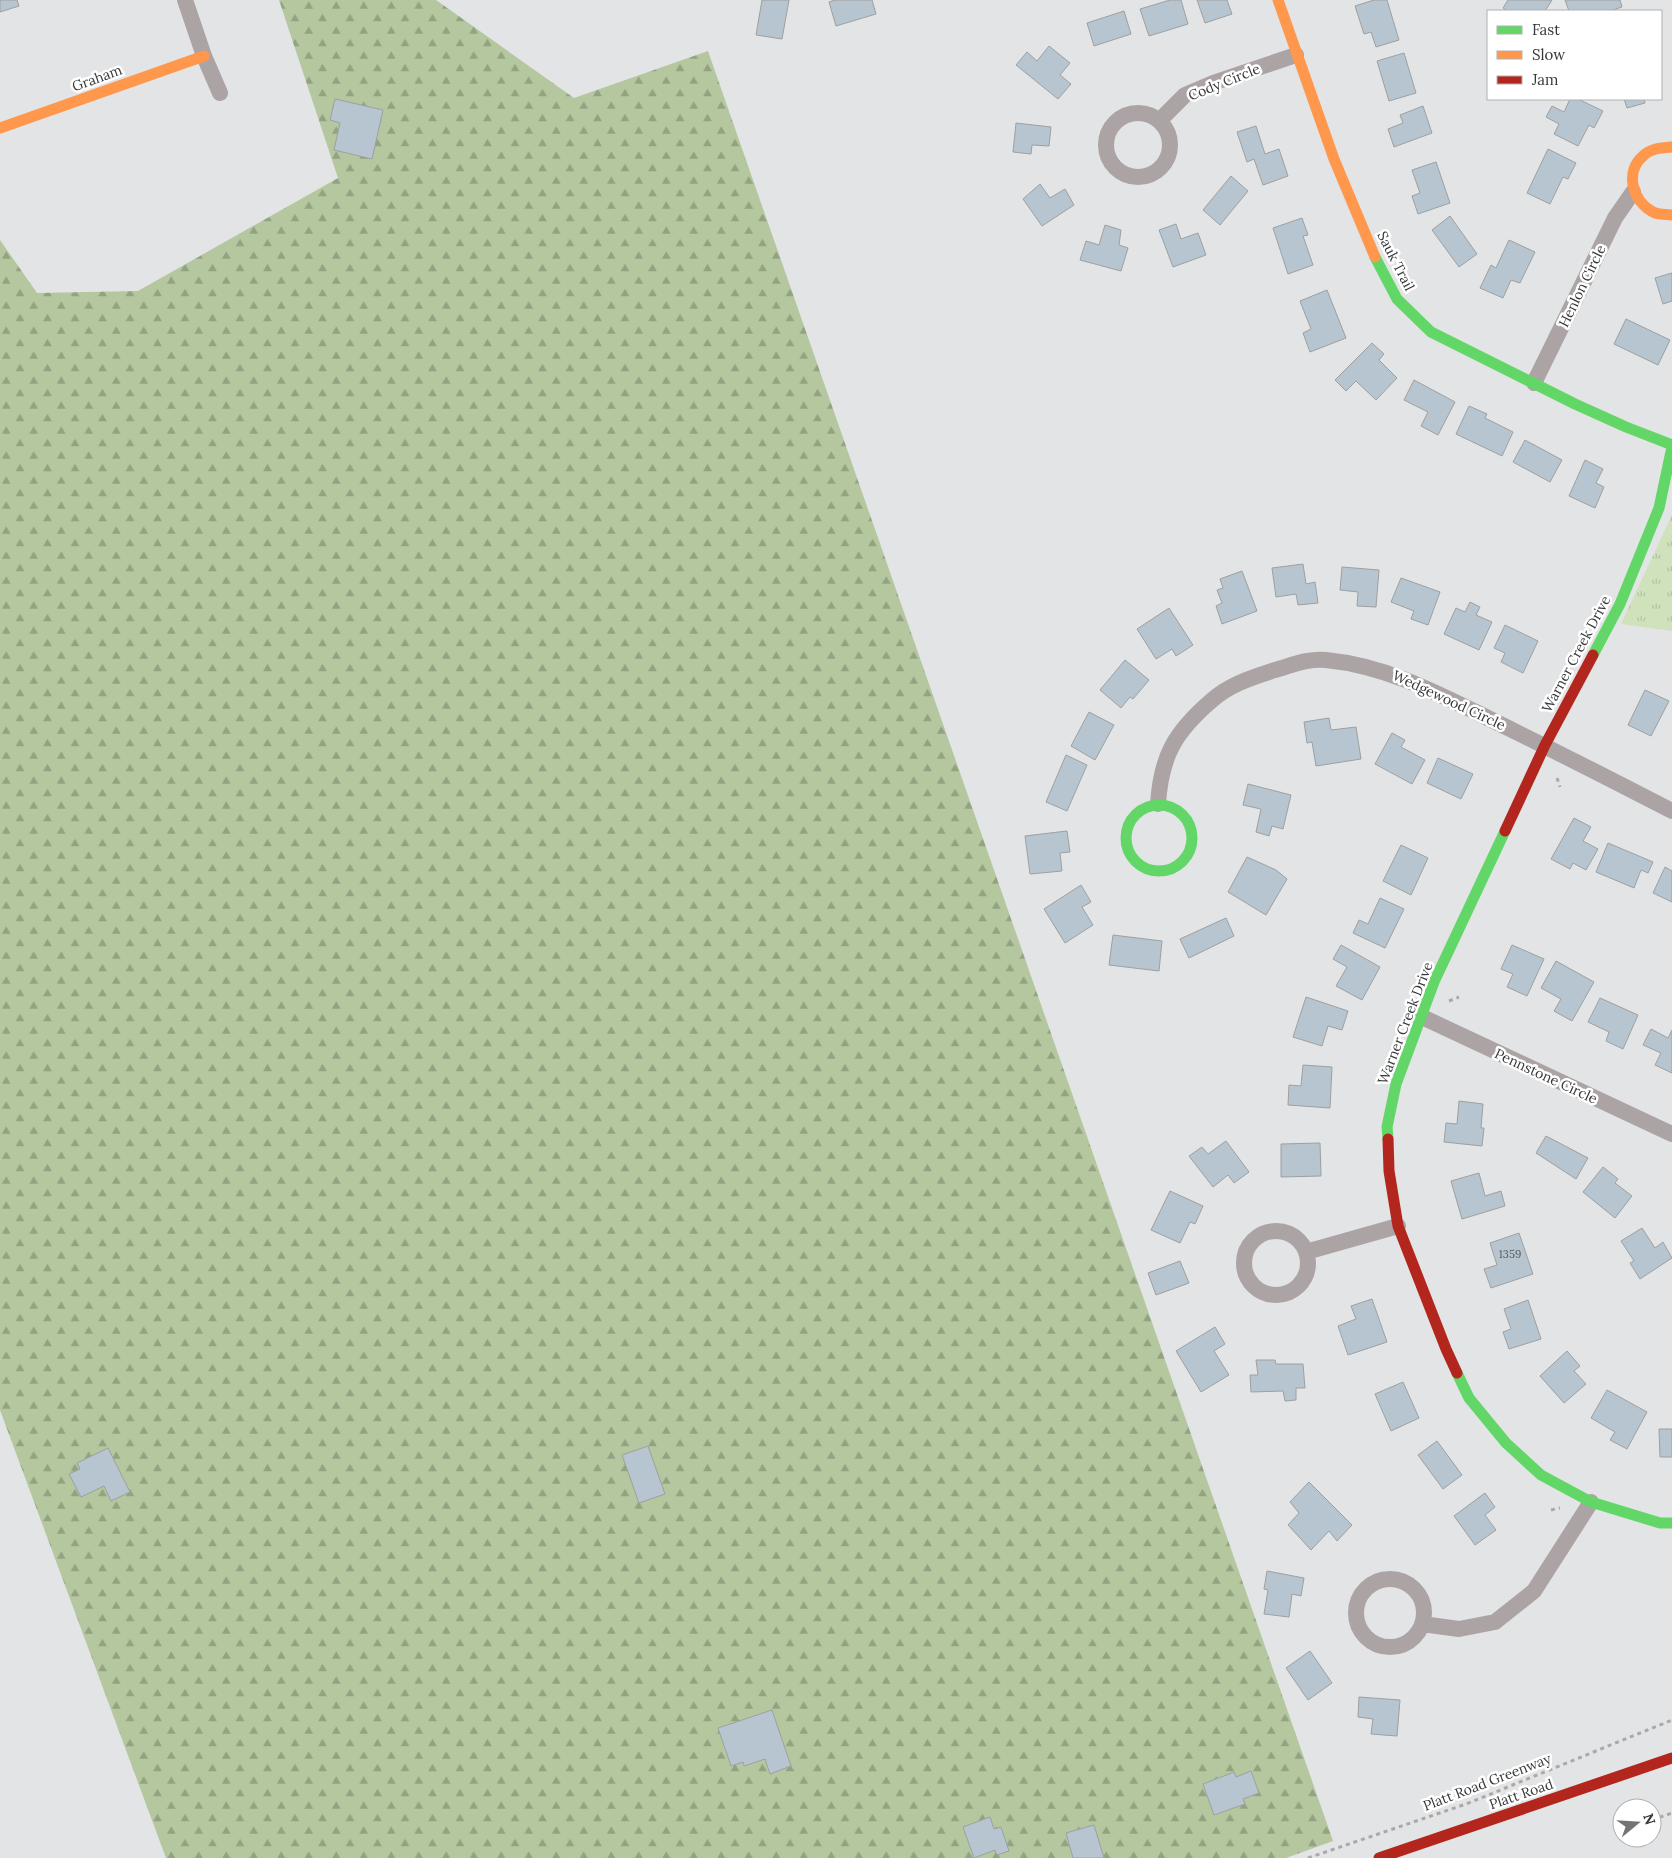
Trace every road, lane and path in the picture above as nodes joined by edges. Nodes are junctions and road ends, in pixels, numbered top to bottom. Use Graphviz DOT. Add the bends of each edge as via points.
graph roads {
  1 [pos="185,0"];
  2 [pos="1278,0"];
  3 [pos="204,56"];
  4 [pos="1296,56"];
  5 [pos="220,93"];
  6 [pos="1159,120"];
  7 [pos="0,128"];
  8 [pos="1672,147"];
  9 [pos="1633,192"];
  10 [pos="1672,215"];
  11 [pos="1534,383"];
  12 [pos="1672,446"];
  13 [pos="1545,745"];
  14 [pos="1557,778"];
  15 [pos="1560,787"];
  16 [pos="1158,804"];
  17 [pos="1672,811"];
  18 [pos="1459,997"];
  19 [pos="1449,1001"];
  20 [pos="1420,1016"];
  21 [pos="1672,1134"];
  22 [pos="1398,1226"];
  23 [pos="1306,1252"];
  24 [pos="1591,1502"];
  25 [pos="1672,1523"];
  26 [pos="1422,1624"];
  27 [pos="1672,1720"];
  28 [pos="1672,1758"];
  29 [pos="1308,1858"];
  30 [pos="1379,1858"];
  1 -- 3 [label="street"];
  2 -- 4 [label="street, Sauk Trail"];
  3 -- 5 [label="street"];
  3 -- 7 [label="street, Graham"];
  4 -- 6 [label="street, Cody Circle" via="1185,95"];
  4 -- 11 [label="street, Sauk Trail" via="1366,236 1397,299 1431,332"];
  8 -- 9 [label="street" via="1650,150 1640,158 1634,168"];
  9 -- 10 [label="street" via="1648,210 1659,215"];
  9 -- 11 [label="street, Henlon Circle" via="1615,218"];
  11 -- 12 [label="street, Sauk Trail"];
  12 -- 13 [label="street, Warner Creek Drive" via="1659,508 1638,563 1620,604"];
  13 -- 16 [label="street, Wedgewood Circle" via="1391,673 1335,661 1307,660 1234,684 1187,722 1168,751"];
  13 -- 17 [label="street, Wedgewood Circle"];
  13 -- 20 [label="street, Warner Creek Drive"];
  14 -- 15 [label="path"];
  16 -- 16 [label="street" via="1135,815 1128,826 1126,839 1136,862 1147,869 1160,871 1173,868 1183,860 1190,849 1192,837 1189,824 1181,814"];
  18 -- 19 [label="path"];
  20 -- 21 [label="street, Pennstone Circle"];
  20 -- 22 [label="street, Warner Creek Drive" via="1396,1084 1387,1127 1389,1171"];
  22 -- 23 [label="street"];
  22 -- 24 [label="street, Warner Creek Drive" via="1446,1349 1469,1398 1506,1443 1541,1475"];
  24 -- 25 [label="street, Warner Creek Drive" via="1660,1523"];
  24 -- 26 [label="street" via="1534,1591 1495,1622 1458,1629"];
  26 -- 26 [label="street" via="1424,1608 1421,1597 1406,1582 1395,1579 1374,1582 1358,1600 1356,1611 1363,1634 1382,1646 1406,1644"];
  27 -- 29 [label="path, Platt Road Greenway" via="1466,1804"];
  28 -- 30 [label="street, Platt Road"];
}
